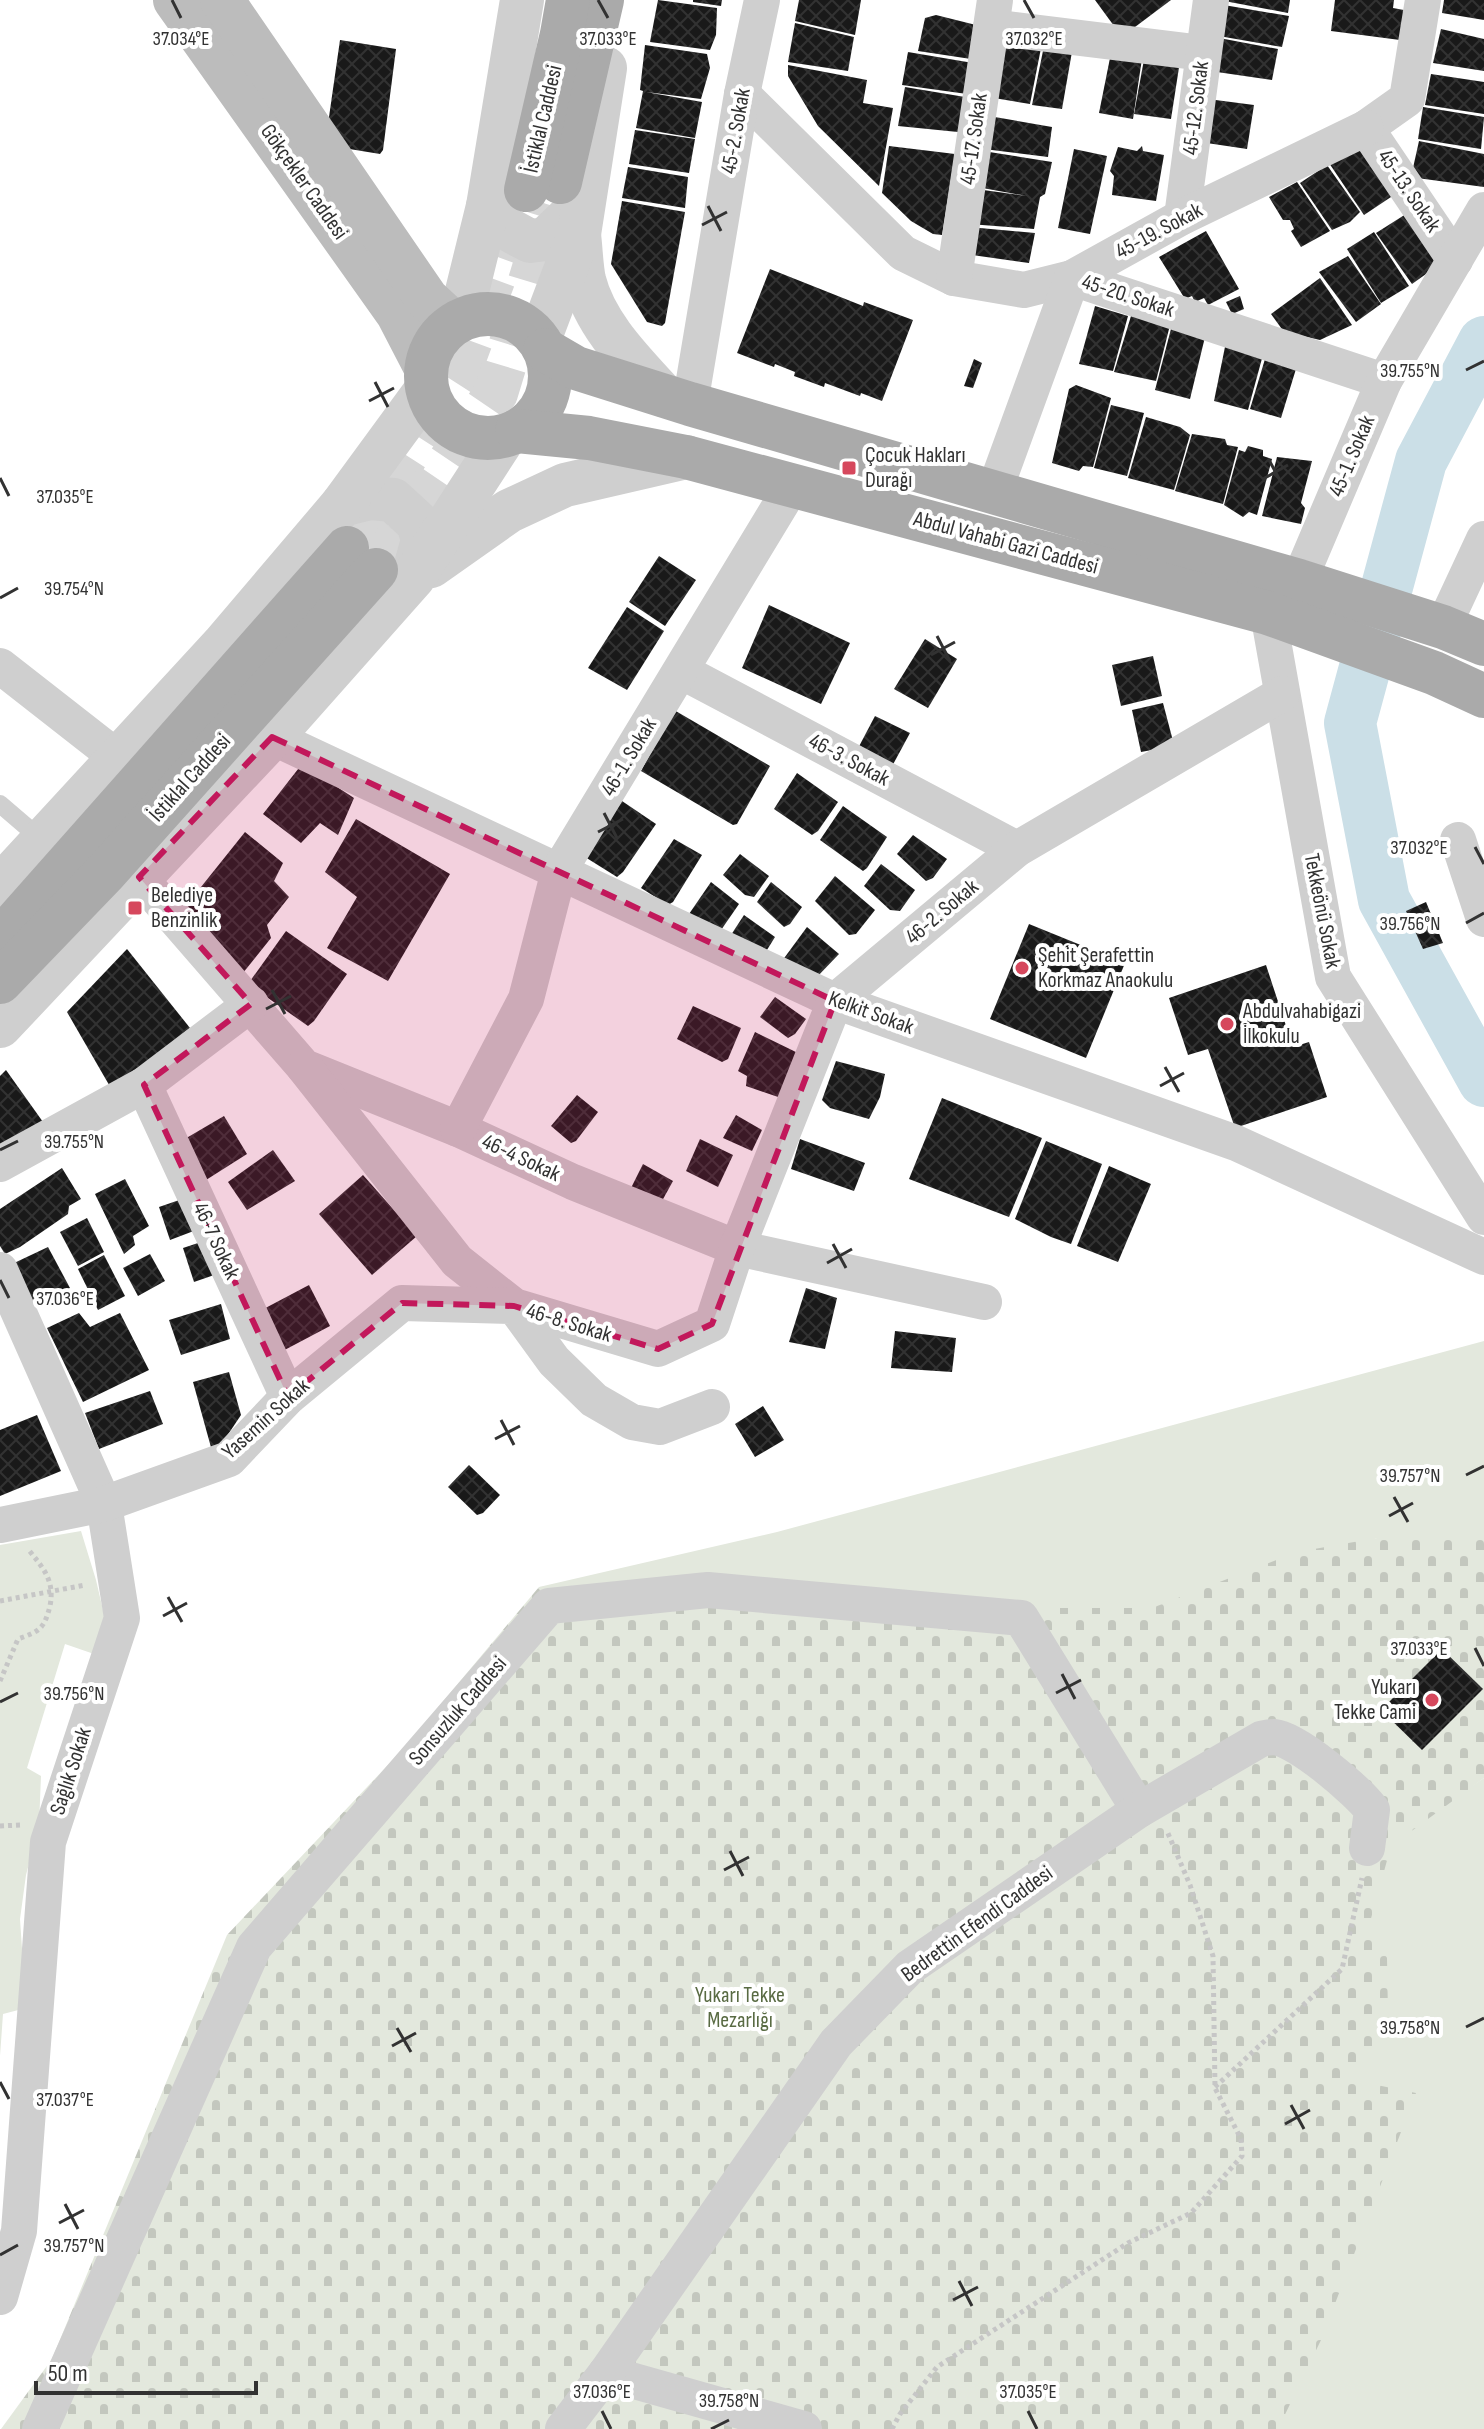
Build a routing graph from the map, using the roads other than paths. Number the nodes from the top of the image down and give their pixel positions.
1 (175, 0) edge
2 (222, 0) edge
3 (522, 0) edge
4 (568, 0) edge
5 (602, 0) edge
6 (616, 0) edge
7 (762, 0) edge
8 (1211, 0) edge
9 (1423, 0) edge
10 (993, 13) edge
11 (1203, 53) junction
12 (742, 94) junction
13 (1366, 128) junction
14 (540, 191) junction
15 (1484, 210) edge
16 (1182, 217) junction
17 (579, 234) junction
18 (1455, 260) junction
19 (954, 278) junction
20 (1072, 278) junction
21 (457, 322) junction
22 (542, 345) junction
23 (427, 379) junction
24 (1384, 381) junction
25 (676, 399) junction
26 (511, 433) junction
27 (686, 457) junction
28 (792, 486) junction
29 (994, 492) junction
30 (342, 505) junction
31 (1484, 539) edge
32 (378, 566) junction
33 (1299, 581) junction
34 (1268, 613) junction
35 (1471, 636) edge
36 (0, 666) edge
37 (681, 671) junction
38 (1282, 694) junction
39 (1484, 696) edge
40 (272, 737) junction
41 (119, 759) junction
42 (0, 804) edge
43 (42, 840) junction
44 (1017, 849) junction
45 (1471, 850) edge
46 (559, 871) junction
47 (139, 877) junction
48 (0, 887) edge
49 (1484, 919) edge
50 (0, 940) edge
51 (0, 982) edge
52 (835, 1001) junction
53 (251, 1004) junction
54 (0, 1026) edge
55 (304, 1067) junction
56 (144, 1085) junction
57 (458, 1129) junction
58 (0, 1164) edge
59 (1484, 1217) edge
60 (737, 1248) junction
61 (1484, 1257) edge
62 (0, 1270) edge
63 (984, 1302) dead end
64 (514, 1306) junction
65 (288, 1397) junction
66 (712, 1407) dead end
67 (104, 1504) junction
68 (4, 1524) edge
69 (1147, 1806) junction
70 (1367, 1848) road end
71 (0, 2297) edge
72 (606, 2373) junction
73 (40, 2429) edge
74 (563, 2429) edge
75 (804, 2429) edge

1 - 23 main road, Gökçekler Caddesi
2 - 21 main road, Gökçekler Caddesi
3 - 14 street
4 - 14 main road, İstiklal Caddesi
5 - 14 main road, İstiklal Caddesi
6 - 14 street
7 - 12 street, 45-2. Sokak
8 - 11 street, 45-12. Sokak
9 - 13 street, 45-13. Sokak
10 - 11 street
10 - 19 street, 45-17. Sokak
11 - 16 street, 45-12. Sokak
12 - 19 street, 45-20. Sokak
12 - 25 street, 45-2. Sokak
13 - 16 street, 45-19. Sokak
13 - 18 street, 45-13. Sokak
14 - 17 street
14 - 21 street
15 - 18 street, 45-1. Sokak
16 - 20 street, 45-19. Sokak
17 - 22 street
17 - 25 street
18 - 24 street, 45-1. Sokak
19 - 20 street, 45-20. Sokak
20 - 24 street, 45-20. Sokak
20 - 29 street
21 - 22 main road
21 - 23 main road
22 - 25 main road, Abdul Vahabi Gazi Caddesi
22 - 26 main road
23 - 26 main road
23 - 30 street
24 - 33 street, 45-1. Sokak
25 - 29 main road, Abdul Vahabi Gazi Caddesi
26 - 27 main road, Abdul Vahabi Gazi Caddesi
26 - 32 street
27 - 28 main road, Abdul Vahabi Gazi Caddesi
27 - 32 street
28 - 34 main road, Abdul Vahabi Gazi Caddesi
28 - 37 street, 46-1. Sokak
29 - 33 main road, Abdul Vahabi Gazi Caddesi
30 - 32 street
30 - 41 street
31 - 35 street
32 - 40 street
32 - 50 main road, İstiklal Caddesi
32 - 51 main road, İstiklal Caddesi
33 - 35 main road, Abdul Vahabi Gazi Caddesi
34 - 38 street, Tekkeönü Sokak
34 - 39 main road, Abdul Vahabi Gazi Caddesi
36 - 41 street
37 - 44 street, 46-3. Sokak
37 - 46 street, 46-1. Sokak
38 - 44 street, 46-2. Sokak
38 - 59 street, Tekkeönü Sokak
40 - 46 street, Kelkit Sokak
40 - 47 street
41 - 43 street
42 - 43 lane
43 - 48 street
44 - 52 street, 46-2. Sokak
45 - 49 street
46 - 52 street, Kelkit Sokak
46 - 57 street, 46-1. Sokak
47 - 53 street, 46-4 Sokak
47 - 54 street
52 - 60 street, 46-2. Sokak
52 - 61 street, Kelkit Sokak
53 - 55 street, 46-4 Sokak
53 - 56 street
55 - 57 street, 46-4 Sokak
55 - 64 street, 46-8. Sokak
56 - 58 street
56 - 65 street, 46-7 Sokak
57 - 60 street, 46-4 Sokak
60 - 63 street, 46-4 Sokak
60 - 64 street, 46-8. Sokak
62 - 67 street, Sağlık Sokak
64 - 65 street, Yasemin Sokak
64 - 66 street
65 - 67 street, Yasemin Sokak
67 - 68 street, Yasemin Sokak
67 - 71 street, Sağlık Sokak
69 - 70 street, Bedrettin Efendi Caddesi
69 - 72 street, Bedrettin Efendi Caddesi
69 - 73 street, Sonsuzluk Caddesi
72 - 74 street, Bedrettin Efendi Caddesi
72 - 75 street

